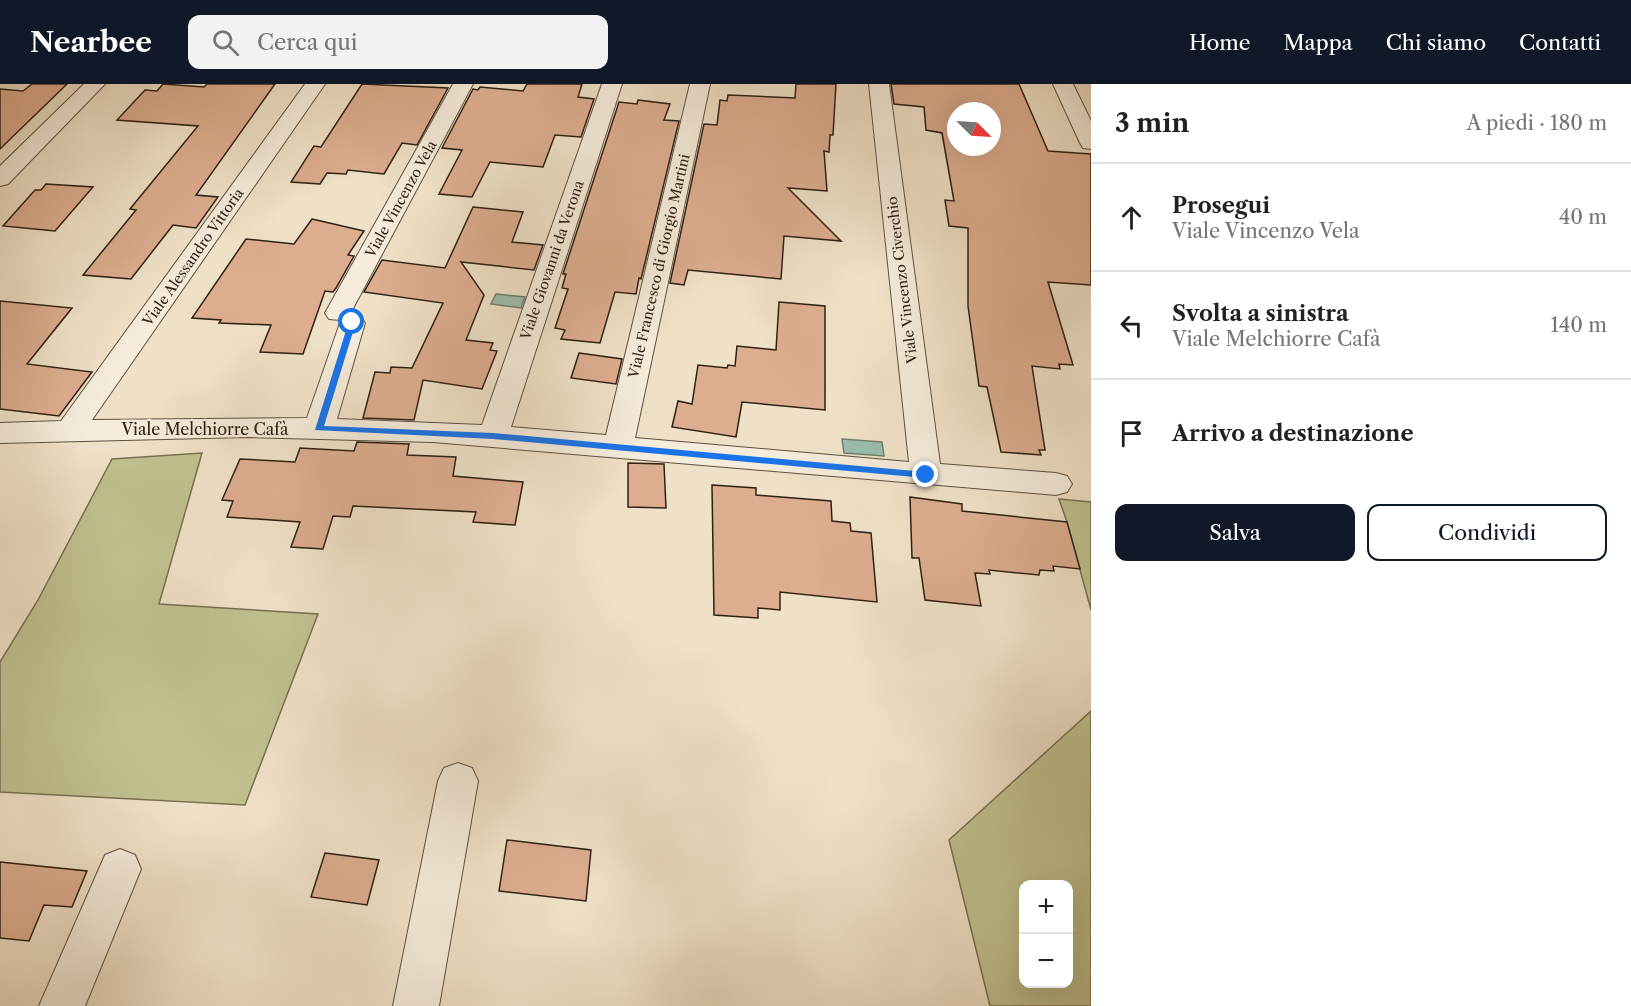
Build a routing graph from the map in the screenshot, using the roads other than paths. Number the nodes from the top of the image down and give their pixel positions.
1 (95, 84) edge
2 (315, 84) edge
3 (464, 84) edge
4 (612, 84) edge
5 (700, 84) edge
6 (879, 84) edge
7 (1063, 84) edge
8 (1091, 143) edge
9 (0, 179) edge
10 (319, 428) junction
11 (70, 430) junction
12 (0, 434) edge
13 (493, 436) junction
14 (618, 448) junction
15 (926, 475) junction
16 (1056, 484) dead end
17 (458, 781) dead end
18 (120, 869) dead end
19 (62, 1006) edge
20 (416, 1006) edge

1 - 9 street
2 - 11 street, Viale Alessandro Vittoria
3 - 10 street, Viale Vincenzo Vela
4 - 13 street, Viale Giovanni da Verona
5 - 14 street, Viale Francesco di Giorgio Martini
6 - 15 street, Viale Vincenzo Civerchio
7 - 8 street
10 - 11 street, Viale Melchiorre Cafà
10 - 13 street, Viale Melchiorre Cafà
11 - 12 street, Viale Melchiorre Cafà
13 - 14 street, Viale Melchiorre Cafà
14 - 15 street, Viale Melchiorre Cafà
15 - 16 street, Viale Melchiorre Cafà
17 - 20 street
18 - 19 street

